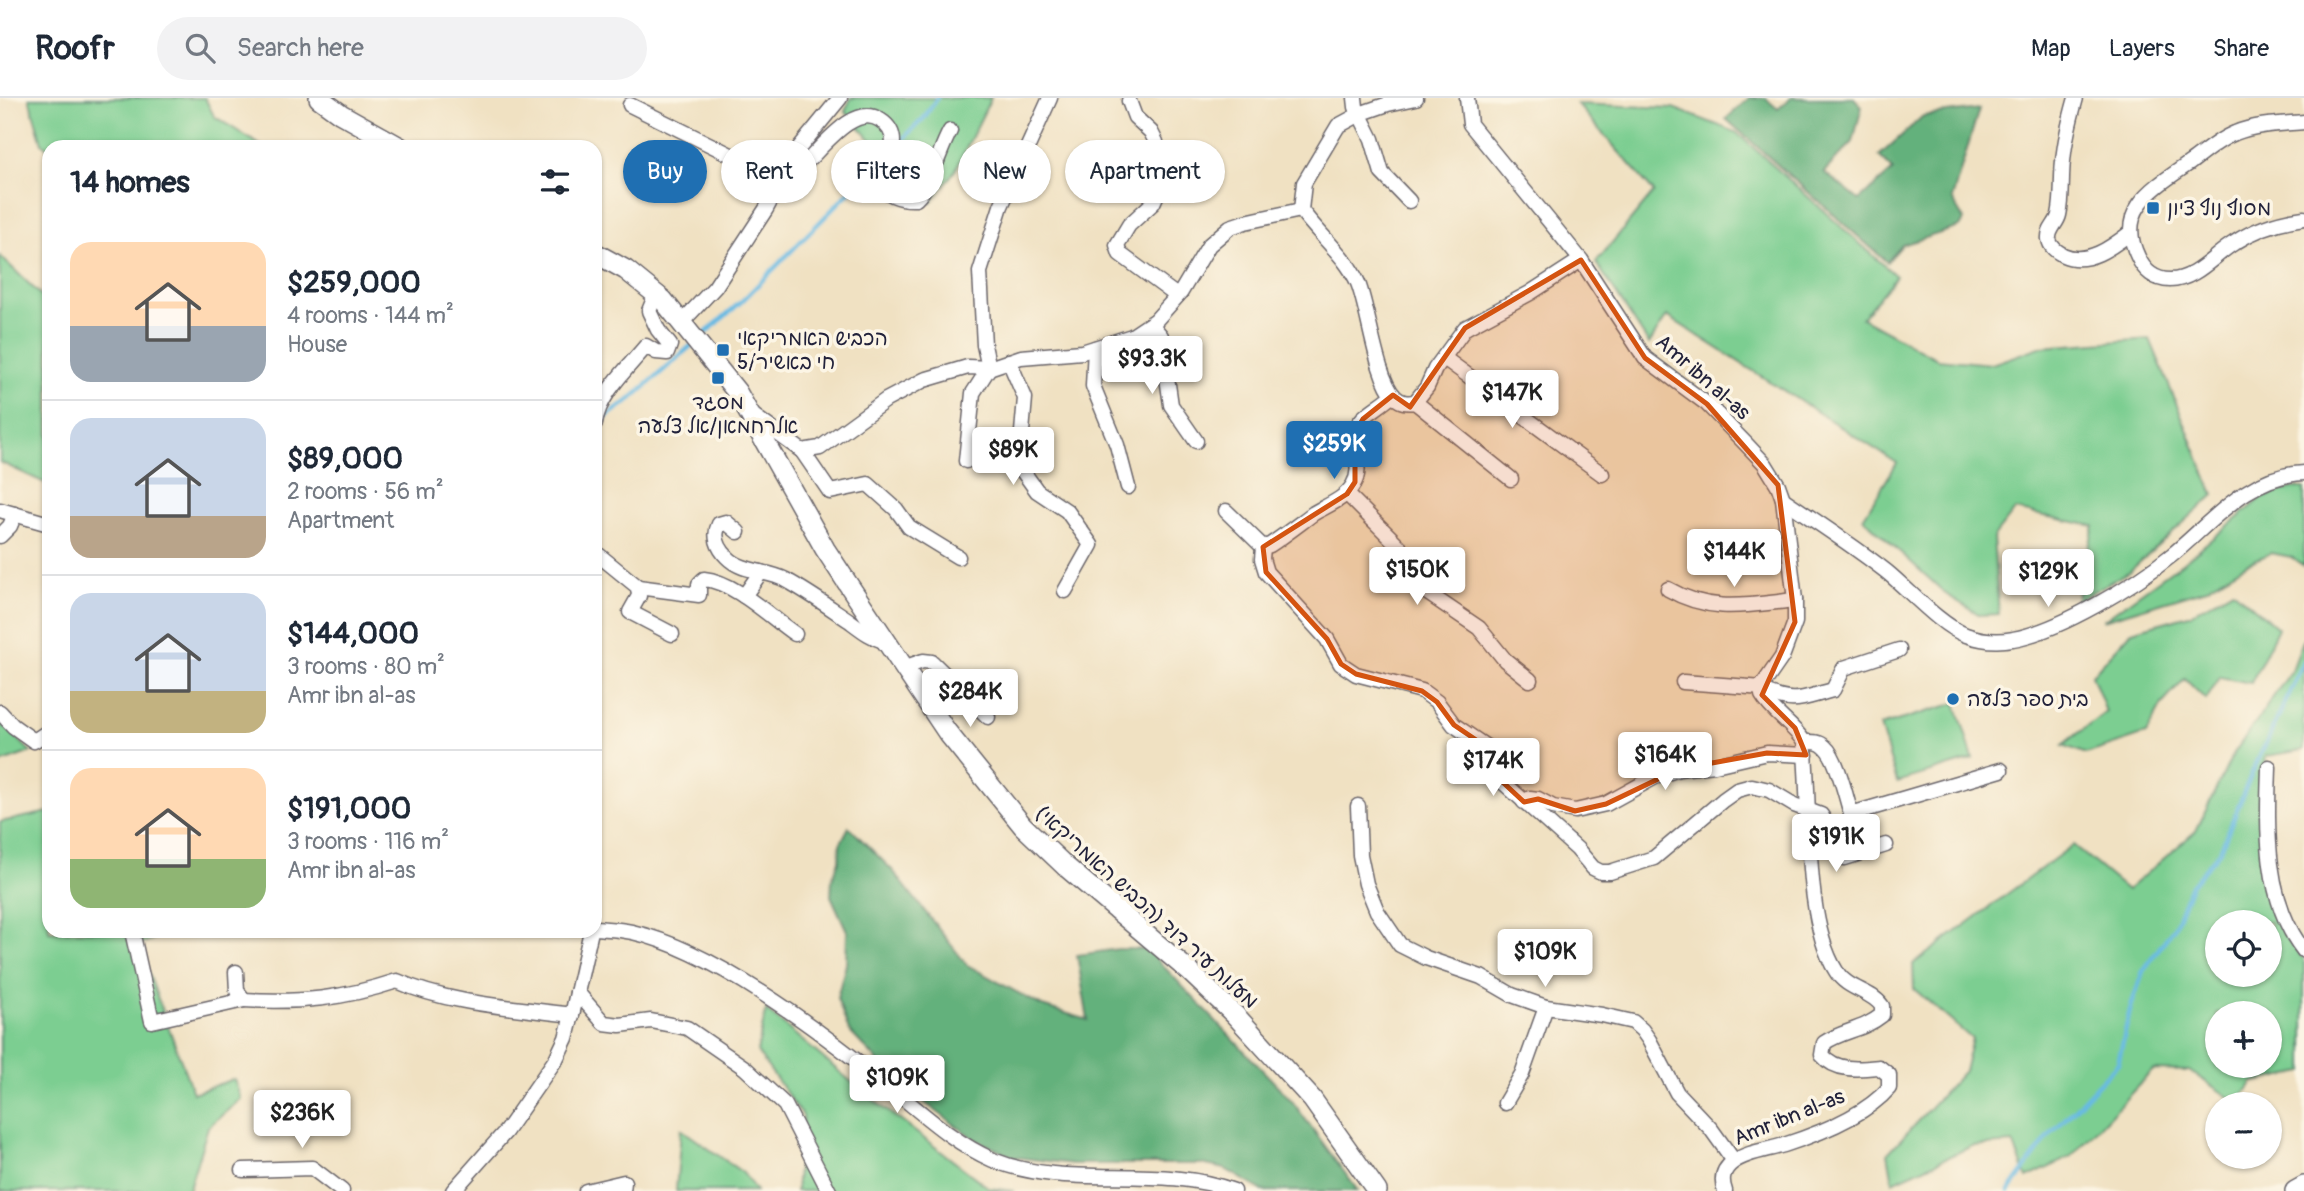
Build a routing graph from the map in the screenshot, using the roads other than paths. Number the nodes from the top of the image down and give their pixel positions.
1 (319, 98) edge
2 (840, 98) edge
3 (1050, 98) edge
4 (1355, 98) edge
5 (1416, 98) edge
6 (1466, 98) edge
7 (2076, 98) edge
8 (1129, 101) dead end
9 (630, 105) dead end
10 (1360, 114) junction
11 (2304, 122) edge
12 (950, 131) dead end
13 (387, 140) edge
14 (806, 140) edge
15 (721, 150) edge
16 (817, 150) edge
17 (1409, 201) dead end
18 (769, 203) edge
19 (1301, 210) junction
20 (2304, 218) edge
21 (2130, 233) junction
22 (602, 257) edge
23 (1581, 260) junction
24 (656, 294) junction
25 (1177, 296) junction
26 (682, 321) junction
27 (1151, 324) junction
28 (1095, 348) junction
29 (1444, 358) junction
30 (1009, 361) junction
31 (989, 368) junction
32 (1393, 395) junction
33 (1415, 402) junction
34 (602, 405) edge
35 (749, 413) junction
36 (1196, 441) dead end
37 (802, 451) junction
38 (966, 461) dead end
39 (2304, 473) edge
40 (1602, 474) dead end
41 (1511, 479) dead end
42 (1128, 486) dead end
43 (1347, 494) junction
44 (1783, 499) junction
45 (1226, 511) dead end
46 (7, 512) edge
47 (42, 522) edge
48 (738, 532) dead end
49 (0, 536) edge
50 (1263, 547) junction
51 (958, 557) dead end
52 (602, 558) edge
53 (761, 572) junction
54 (638, 587) junction
55 (1668, 589) dead end
56 (1065, 591) dead end
57 (744, 596) junction
58 (1796, 600) junction
59 (672, 634) dead end
60 (795, 634) dead end
61 (886, 642) junction
62 (1899, 650) dead end
63 (903, 668) junction
64 (1530, 680) dead end
65 (1682, 682) dead end
66 (1763, 690) junction
67 (0, 712) edge
68 (988, 717) dead end
69 (42, 735) edge
70 (1805, 748) junction
71 (2269, 767) dead end
72 (2001, 771) dead end
73 (1524, 802) junction
74 (1358, 806) dead end
75 (1809, 811) junction
76 (1886, 845) dead end
77 (602, 929) edge
78 (134, 938) edge
79 (591, 938) edge
80 (2304, 951) edge
81 (236, 972) dead end
82 (578, 992) junction
83 (244, 1000) junction
84 (1546, 1007) junction
85 (572, 1015) junction
86 (1505, 1103) dead end
87 (1734, 1161) junction
88 (243, 1170) dead end
89 (2304, 1186) edge
90 (342, 1191) edge
91 (453, 1191) edge
92 (586, 1191) edge
93 (623, 1191) edge
94 (829, 1191) edge
95 (1234, 1191) edge
96 (1377, 1191) edge
97 (1725, 1191) edge
98 (2295, 1191) edge

1 - 13 main road
2 - 14 street
3 - 31 street
4 - 10 street
5 - 10 street
6 - 23 street, Amr ibn al-as
7 - 21 street
8 - 25 street
9 - 15 street
10 - 17 street
10 - 19 street
11 - 21 street
12 - 16 street
18 - 26 street
19 - 25 street
19 - 32 street
20 - 21 street
22 - 24 main road, מעלות עיר דוד (הכביש האמריקאי)
23 - 29 street
23 - 44 street, Amr ibn al-as
24 - 26 main road, מעלות עיר דוד (הכביש האמריקאי)
24 - 34 street
25 - 27 street
26 - 35 main road, מעלות עיר דוד (הכביש האמריקאי)
27 - 28 street
27 - 36 street
28 - 30 street
28 - 42 street
29 - 33 street
29 - 40 street
30 - 31 street
30 - 56 street
31 - 37 street
31 - 38 street
32 - 33 street
32 - 43 street
33 - 41 street
35 - 37 street
35 - 61 main road, מעלות עיר דוד (הכביש האמריקאי)
37 - 51 street
39 - 44 street
43 - 50 street
43 - 64 street
44 - 58 street, Amr ibn al-as
45 - 50 street
46 - 47 street
46 - 49 street
48 - 53 street
50 - 73 street
52 - 54 street
53 - 57 street
53 - 61 street
54 - 57 street
54 - 59 street
55 - 58 street
57 - 60 street
58 - 66 street, Amr ibn al-as
61 - 63 main road, מעלות עיר דוד (הכביש האמריקאי)
62 - 66 street
63 - 68 street
63 - 96 main road, מעלות עיר דוד (הכביש האמריקאי)
65 - 66 street
66 - 70 street
67 - 69 street
70 - 72 street
70 - 73 street
70 - 75 street, Amr ibn al-as
71 - 80 street
73 - 75 street
74 - 84 street
75 - 76 street
75 - 87 street, Amr ibn al-as
77 - 95 street
78 - 83 street
79 - 82 street
81 - 83 street
82 - 85 street
82 - 94 street
83 - 85 street
84 - 86 street
84 - 87 street
85 - 91 street
87 - 97 street, Amr ibn al-as
88 - 90 street
89 - 98 main road
92 - 93 street

